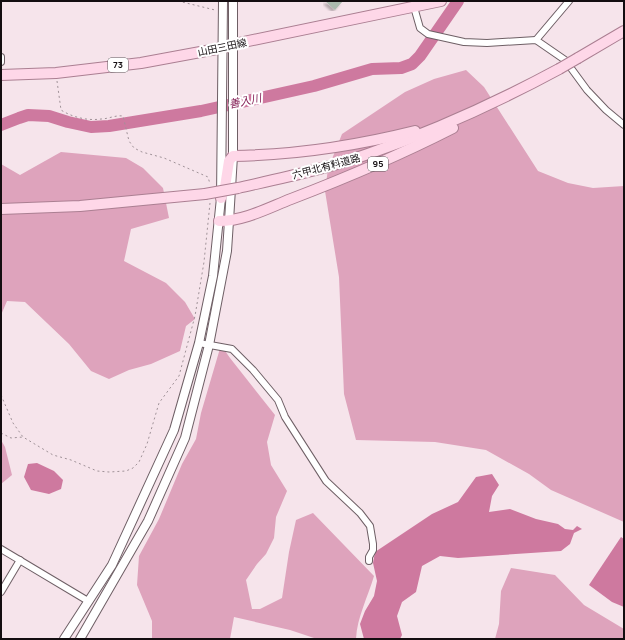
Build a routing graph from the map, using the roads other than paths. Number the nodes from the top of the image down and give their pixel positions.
1 (223, 1) edge
2 (233, 1) edge
3 (438, 1) edge
4 (569, 1) edge
5 (414, 7) junction
6 (624, 31) edge
7 (536, 40) junction
8 (234, 44) junction
9 (222, 48) junction
10 (1, 57) edge
11 (1, 62) edge
12 (1, 75) edge
13 (528, 86) junction
14 (455, 121) junction
15 (624, 125) edge
16 (233, 156) junction
17 (221, 198) junction
18 (1, 209) edge
19 (224, 221) junction
20 (199, 344) junction
21 (209, 345) junction
22 (1, 549) edge
23 (20, 560) junction
24 (369, 561) dead end
25 (1, 592) edge
26 (88, 601) junction
27 (64, 639) edge
28 (80, 639) edge

1 - 9 street
2 - 8 street
3 - 5 main road, 山田三田線 / 73
4 - 7 street
5 - 7 street
5 - 8 main road, 山田三田線 / 73
6 - 13 main road, 六甲北有料道路 / 95, bridge
7 - 15 street
8 - 9 main road, 山田三田線 / 73
8 - 16 street
9 - 12 main road, 山田三田線 / 73
9 - 17 street
10 - 11 street
13 - 14 main road, 六甲北有料道路 / 95
13 - 19 main road, 95
14 - 16 main road, 95
14 - 18 main road, 六甲北有料道路 / 95, bridge
16 - 17 main road
16 - 19 street
17 - 19 street
19 - 20 street
19 - 21 street
20 - 21 street
20 - 26 street
21 - 24 street
21 - 28 street
22 - 23 street
23 - 25 street
23 - 26 street
26 - 27 street

